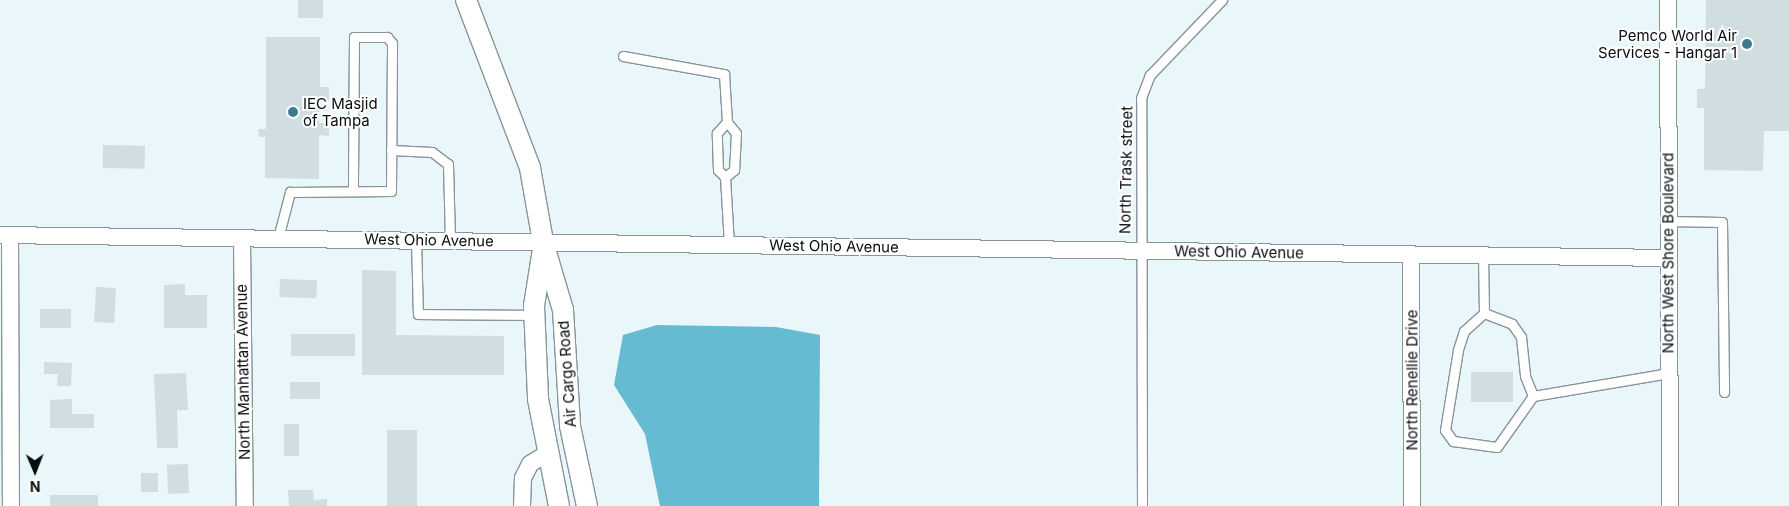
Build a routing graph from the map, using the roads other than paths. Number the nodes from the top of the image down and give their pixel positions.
1 (466, 0) edge
2 (1222, 0) edge
3 (1668, 0) edge
4 (623, 56) dead end
5 (727, 122) junction
6 (391, 150) junction
7 (725, 177) junction
8 (353, 191) junction
9 (1668, 221) junction
10 (5, 235) edge
11 (242, 238) junction
12 (278, 238) junction
13 (416, 240) junction
14 (450, 241) junction
15 (544, 242) junction
16 (729, 245) junction
17 (1139, 251) junction
18 (1411, 254) junction
19 (1483, 255) junction
20 (1668, 258) junction
21 (1484, 313) junction
22 (535, 314) junction
23 (1669, 372) junction
24 (1724, 392) dead end
25 (1533, 396) junction
26 (546, 454) junction
27 (11, 506) edge
28 (245, 506) edge
29 (522, 506) edge
30 (559, 506) edge
31 (587, 506) edge
32 (1142, 506) edge
33 (1412, 506) edge
34 (1670, 506) edge

1 - 15 street, Air Cargo Road
2 - 17 lane, North Trask street
3 - 9 street, North West Shore Boulevard
4 - 5 lane
5 - 7 lane
5 - 7 lane
6 - 8 lane
6 - 8 lane
6 - 14 lane
7 - 16 lane
8 - 12 lane
9 - 20 street, North West Shore Boulevard
9 - 24 lane
10 - 11 street, West Ohio Avenue
10 - 27 street
11 - 12 street, West Ohio Avenue
11 - 28 street, North Manhattan Avenue
12 - 13 street, West Ohio Avenue
13 - 14 street, West Ohio Avenue
13 - 22 lane
14 - 15 street, West Ohio Avenue
15 - 16 street, West Ohio Avenue
15 - 22 street, Air Cargo Road
15 - 31 street, Air Cargo Road
16 - 17 street, West Ohio Avenue
17 - 18 street, West Ohio Avenue
17 - 32 lane, North Trask street
18 - 19 street, West Ohio Avenue
18 - 33 street, North Renellie Drive
19 - 20 street, West Ohio Avenue
19 - 21 lane
20 - 23 street, North West Shore Boulevard
21 - 25 lane
21 - 25 lane
22 - 26 street, Air Cargo Road
23 - 25 lane
23 - 34 street, North West Shore Boulevard
26 - 29 street
26 - 30 street, Air Cargo Road

